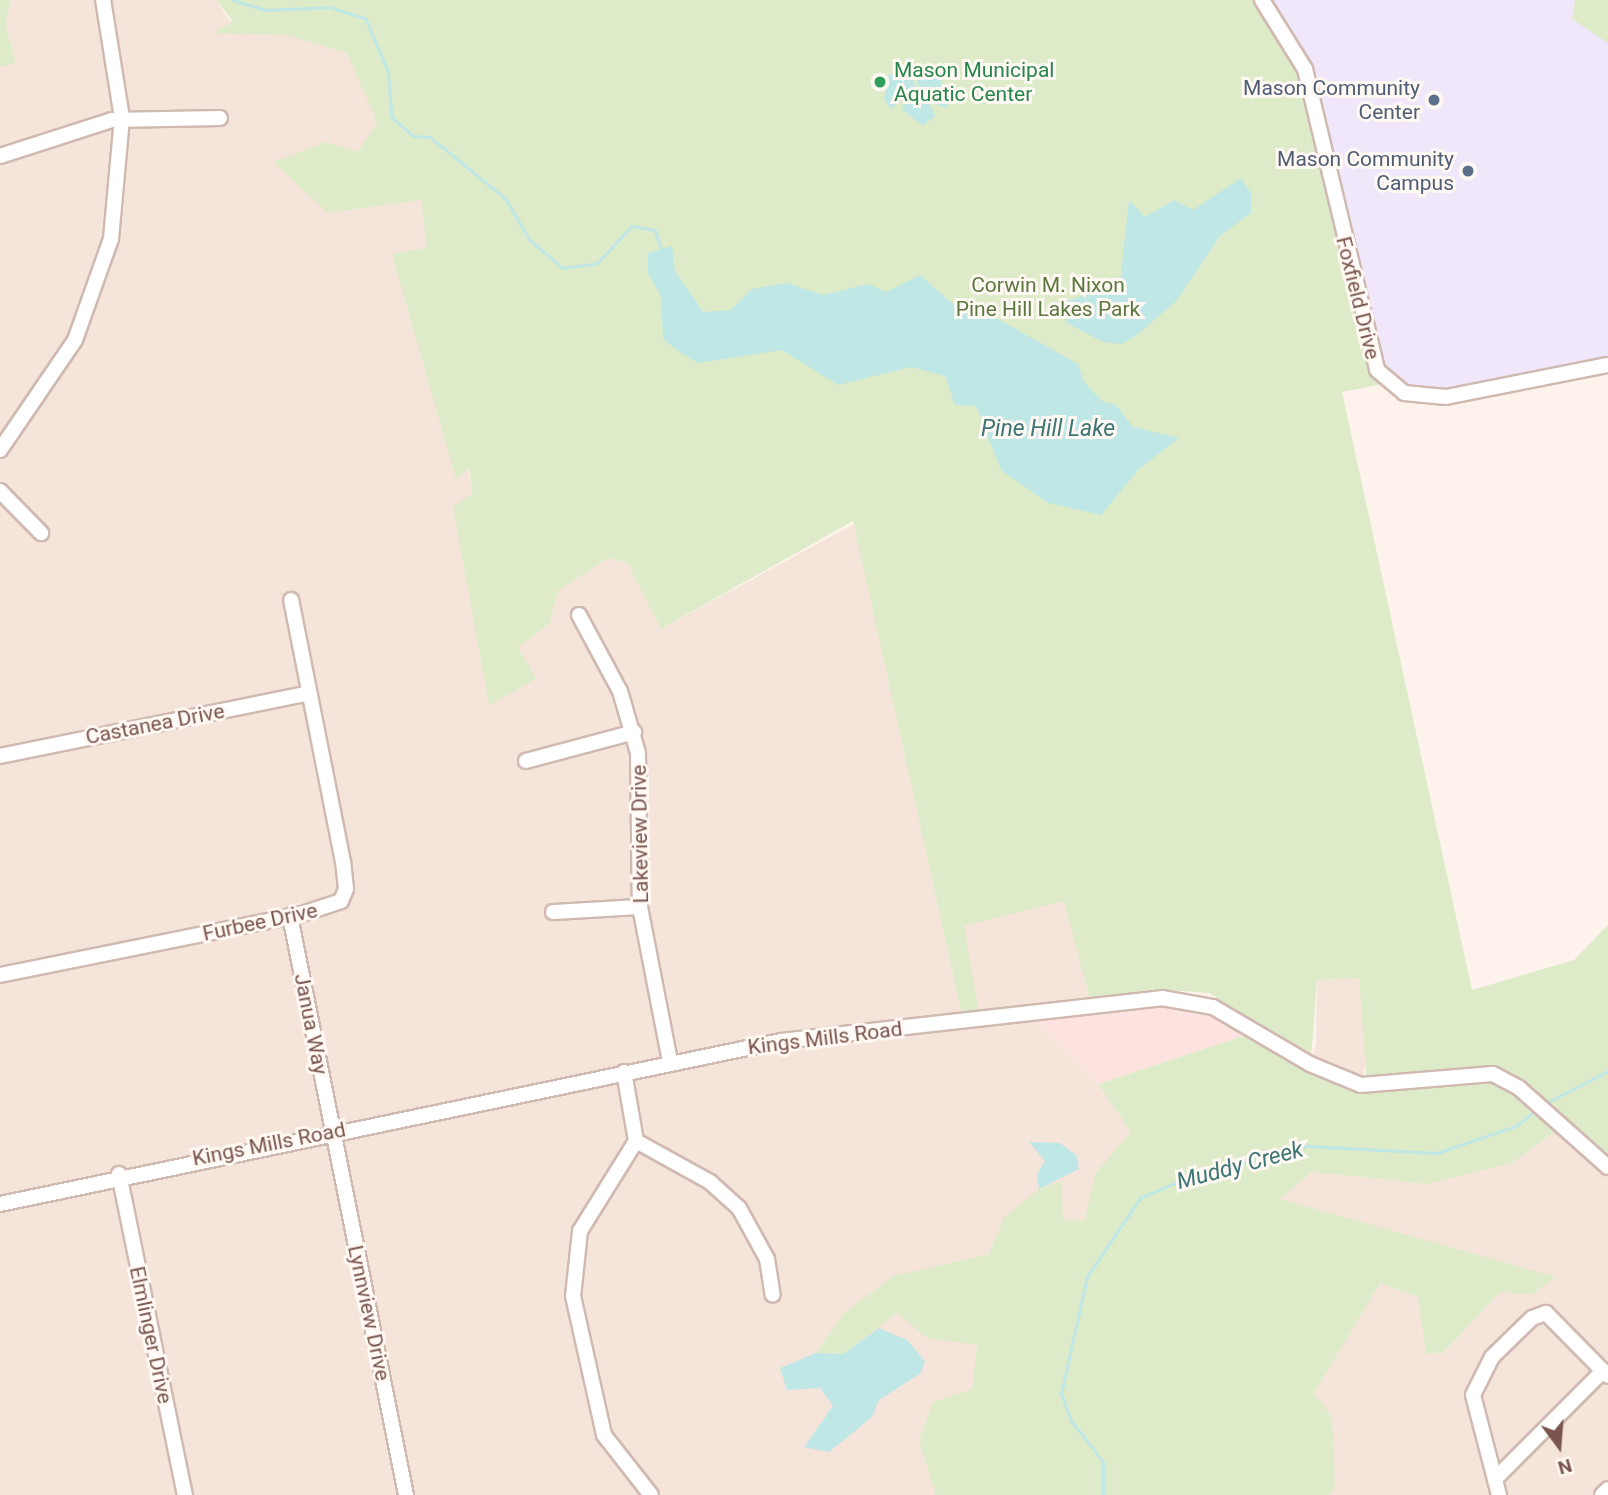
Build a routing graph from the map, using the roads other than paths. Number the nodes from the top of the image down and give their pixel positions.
1 (103, 0) edge
2 (1262, 0) edge
3 (122, 118) junction
4 (220, 118) dead end
5 (0, 156) edge
6 (1608, 365) edge
7 (0, 450) edge
8 (0, 491) edge
9 (41, 533) dead end
10 (291, 600) dead end
11 (579, 615) dead end
12 (309, 693) junction
13 (634, 732) junction
14 (0, 756) edge
15 (526, 761) dead end
16 (640, 907) junction
17 (553, 912) dead end
18 (290, 916) junction
19 (0, 975) edge
20 (670, 1062) junction
21 (624, 1072) junction
22 (331, 1132) junction
23 (636, 1140) junction
24 (1608, 1167) edge
25 (119, 1174) junction
26 (0, 1203) edge
27 (773, 1295) dead end
28 (1606, 1373) edge
29 (1495, 1479) junction
30 (1608, 1489) edge
31 (186, 1495) edge
32 (406, 1495) edge
33 (651, 1495) edge
34 (1499, 1495) edge
35 (1602, 1495) edge

1 - 3 street
2 - 6 street, Foxfield Drive
3 - 4 street
3 - 5 street
3 - 7 street
8 - 9 street
10 - 12 street, Furbee Drive
11 - 13 street, Lakeview Drive
12 - 14 street, Castanea Drive
12 - 18 street, Furbee Drive
13 - 15 street
13 - 16 street, Lakeview Drive
16 - 17 street
16 - 20 street, Lakeview Drive
18 - 19 street, Furbee Drive
18 - 22 street, Janua Way
20 - 21 street, Kings Mills Road
20 - 24 street, Kings Mills Road
21 - 22 street, Kings Mills Road
21 - 23 street
22 - 25 street, Kings Mills Road
22 - 32 street, Lynnview Drive
23 - 27 street
23 - 33 street
25 - 26 street, Kings Mills Road
25 - 31 street, Elmlinger Drive
28 - 29 street
28 - 29 street
29 - 34 street
30 - 35 street

